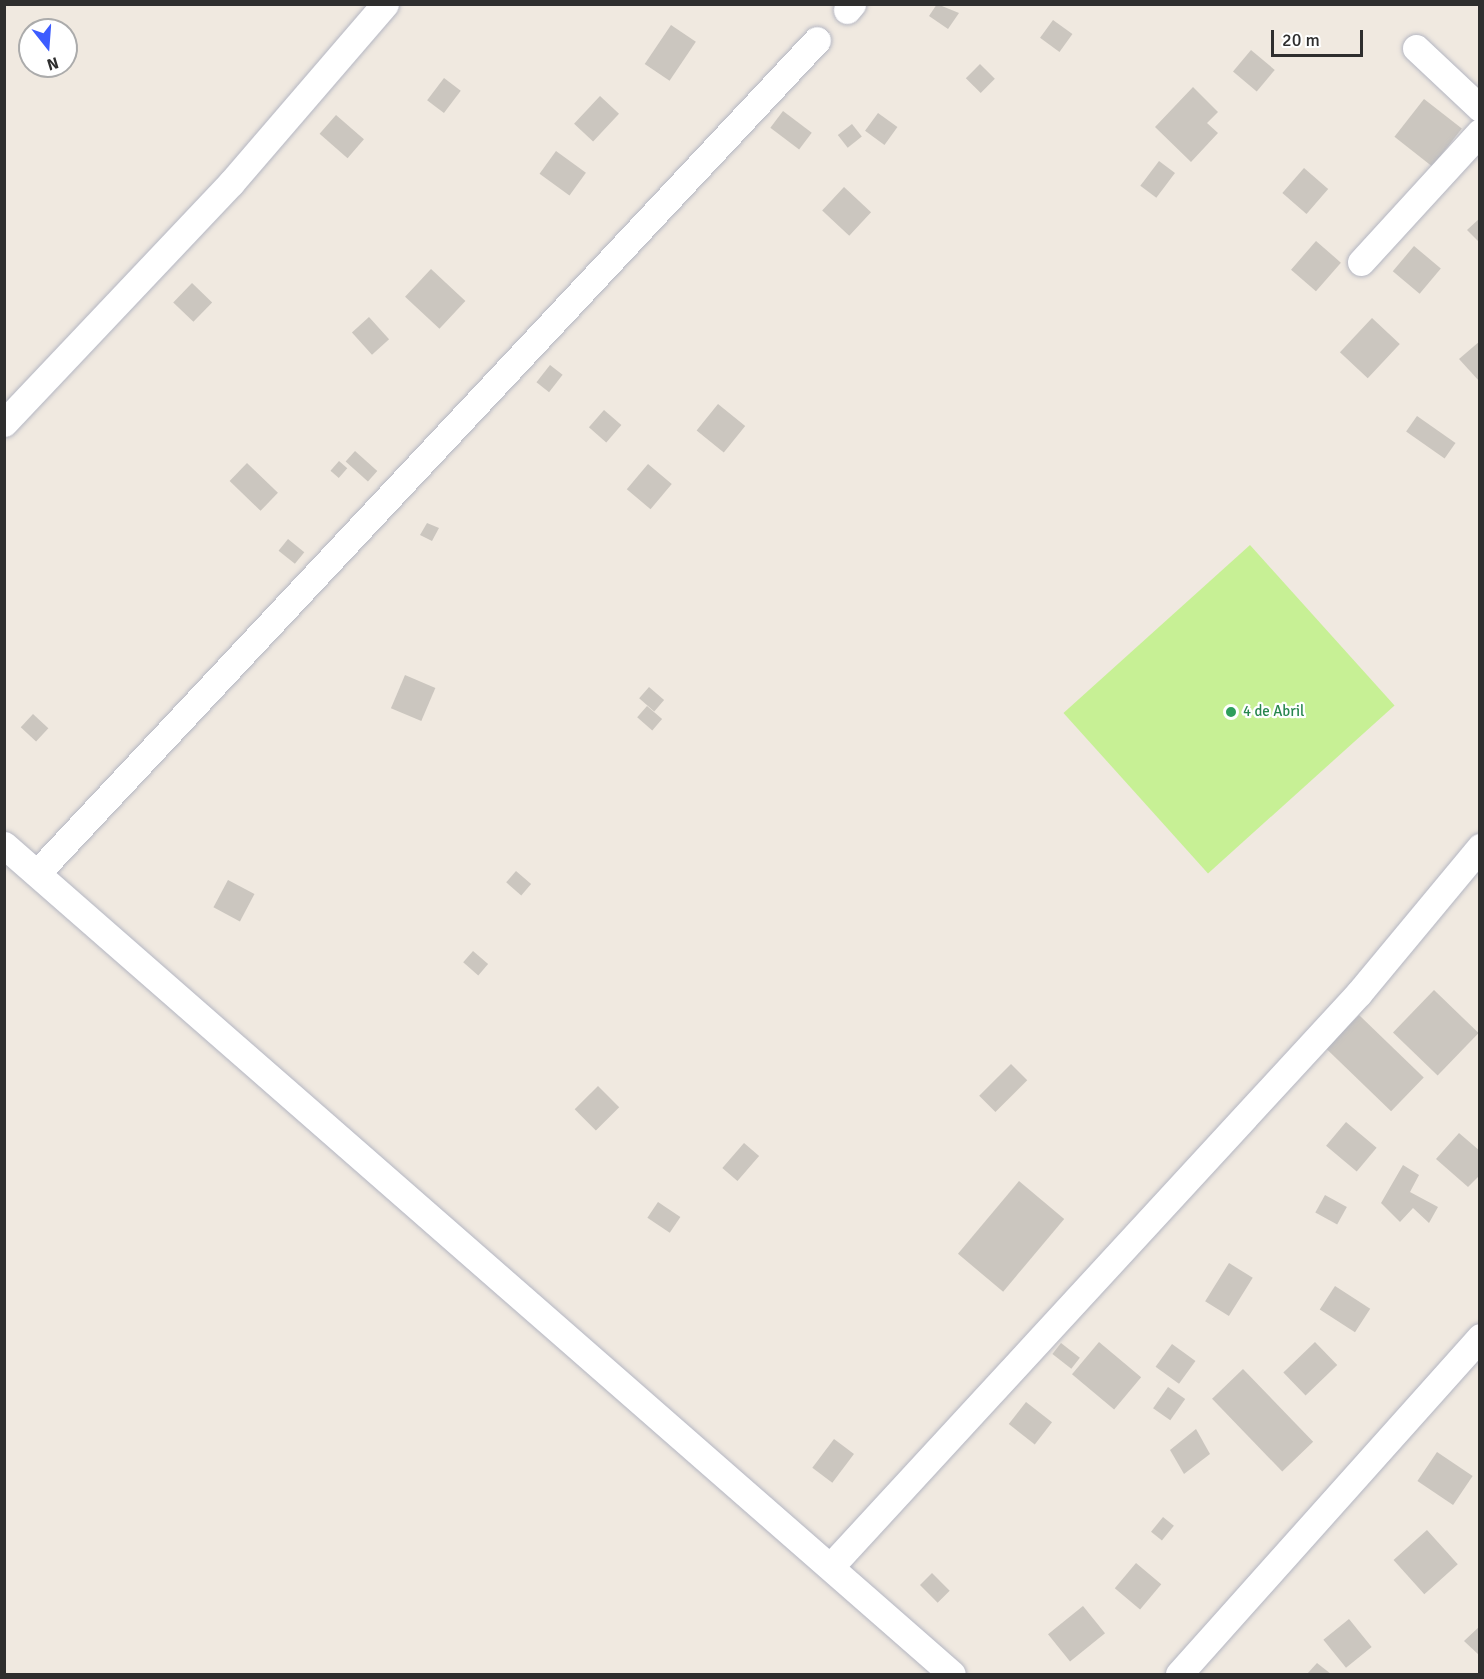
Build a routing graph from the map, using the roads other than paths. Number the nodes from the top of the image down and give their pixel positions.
1 (385, 4) edge
2 (817, 40) dead end
3 (1416, 48) dead end
4 (1479, 108) edge
5 (1479, 132) edge
6 (1361, 262) dead end
7 (4, 423) edge
8 (4, 845) edge
9 (1479, 848) edge
10 (37, 873) junction
11 (1479, 1336) edge
12 (831, 1566) junction
13 (952, 1674) edge
14 (1179, 1674) edge

1 - 7 street
2 - 10 street
3 - 4 street
5 - 6 street
8 - 10 street
9 - 12 street
10 - 12 street
11 - 14 street
12 - 13 street

